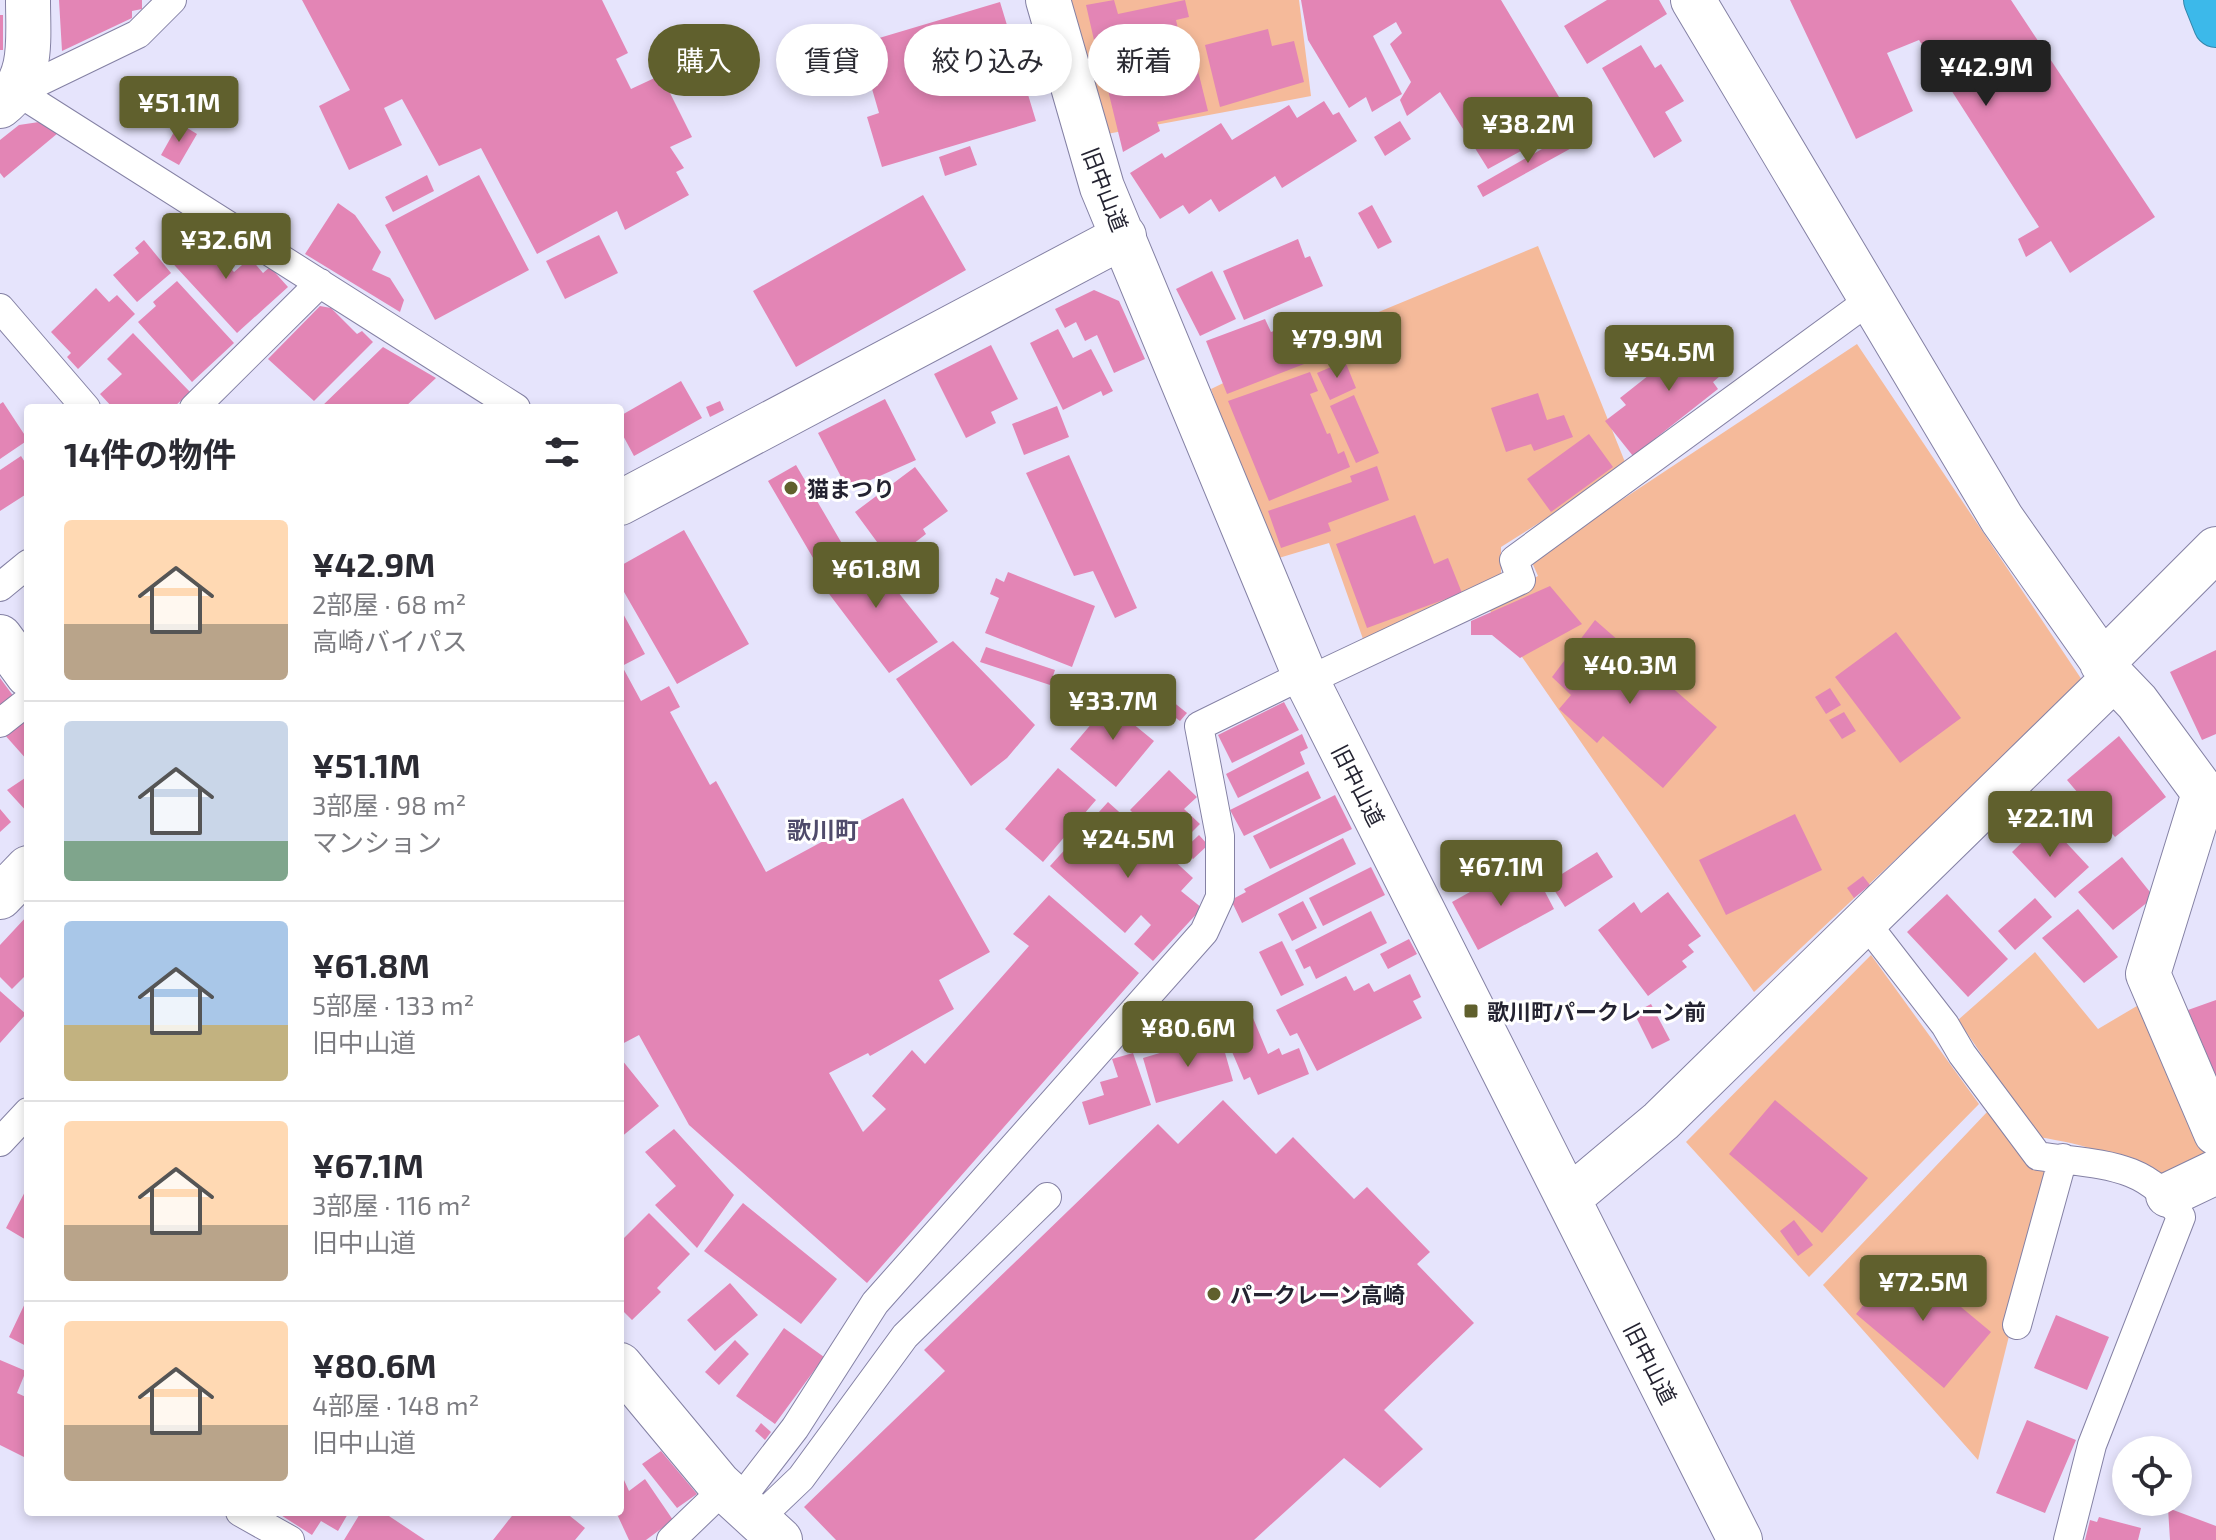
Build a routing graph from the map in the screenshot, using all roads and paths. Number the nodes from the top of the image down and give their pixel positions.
1 (28, 0) edge
2 (172, 0) edge
3 (1048, 0) edge
4 (1693, 0) edge
5 (2206, 0) edge
6 (2216, 25) edge
7 (9, 99) edge
8 (1124, 236) junction
9 (320, 283) junction
10 (1871, 299) junction
11 (0, 308) edge
12 (83, 404) edge
13 (198, 404) edge
14 (510, 404) edge
15 (627, 489) edge
16 (2216, 549) edge
17 (24, 567) edge
18 (0, 587) edge
19 (0, 637) edge
20 (24, 670) edge
21 (2108, 671) junction
22 (1306, 678) junction
23 (24, 704) edge
24 (0, 723) edge
25 (24, 872) edge
26 (0, 897) edge
27 (1866, 923) junction
28 (24, 1116) edge
29 (2216, 1133) edge
30 (0, 1142) edge
31 (2063, 1158) junction
32 (2216, 1172) edge
33 (2168, 1195) junction
34 (1047, 1197) dead end
35 (1568, 1199) junction
36 (2017, 1325) dead end
37 (624, 1370) edge
38 (750, 1512) edge
39 (247, 1516) edge
40 (290, 1540) edge
41 (671, 1540) edge
42 (1740, 1540) edge
43 (2068, 1540) edge

1 - 7 street
2 - 7 lane
3 - 8 street, 旧中山道
4 - 10 street
5 - 6 highway
7 - 9 lane
8 - 15 street
8 - 22 street, 旧中山道
9 - 13 lane
9 - 14 lane
10 - 21 street
10 - 22 lane
11 - 12 lane
16 - 21 street
17 - 18 lane
19 - 20 street
21 - 27 street
21 - 29 street
22 - 35 street, 旧中山道
22 - 38 lane
23 - 24 lane
25 - 26 street
27 - 31 lane
27 - 35 street
28 - 30 lane
31 - 33 lane
31 - 36 lane
32 - 33 street
33 - 43 lane
34 - 38 lane
35 - 42 street, 旧中山道
37 - 38 street
38 - 41 lane
39 - 40 lane

